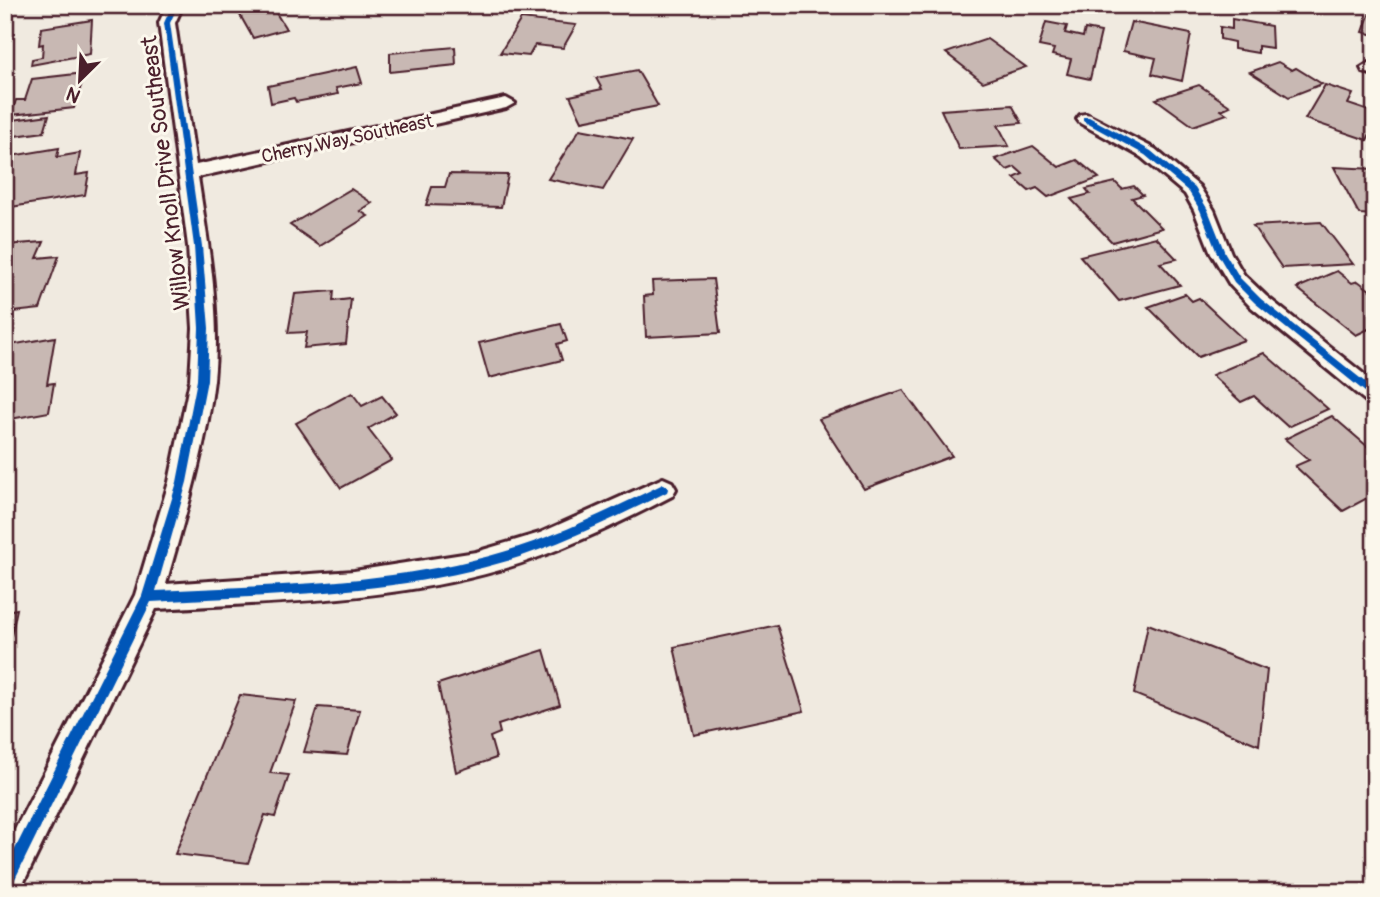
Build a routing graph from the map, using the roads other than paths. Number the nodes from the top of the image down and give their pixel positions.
1 (175, 5) edge
2 (506, 103) dead end
3 (1086, 119) dead end
4 (188, 173) junction
5 (1375, 396) edge
6 (663, 489) dead end
7 (148, 597) junction
8 (5, 884) edge

1 - 4 street, Willow Knoll Drive Southeast
2 - 4 street, Cherry Way Southeast
3 - 5 street
4 - 7 street, Willow Knoll Drive Southeast
6 - 7 street
7 - 8 street, Willow Knoll Drive Southeast

